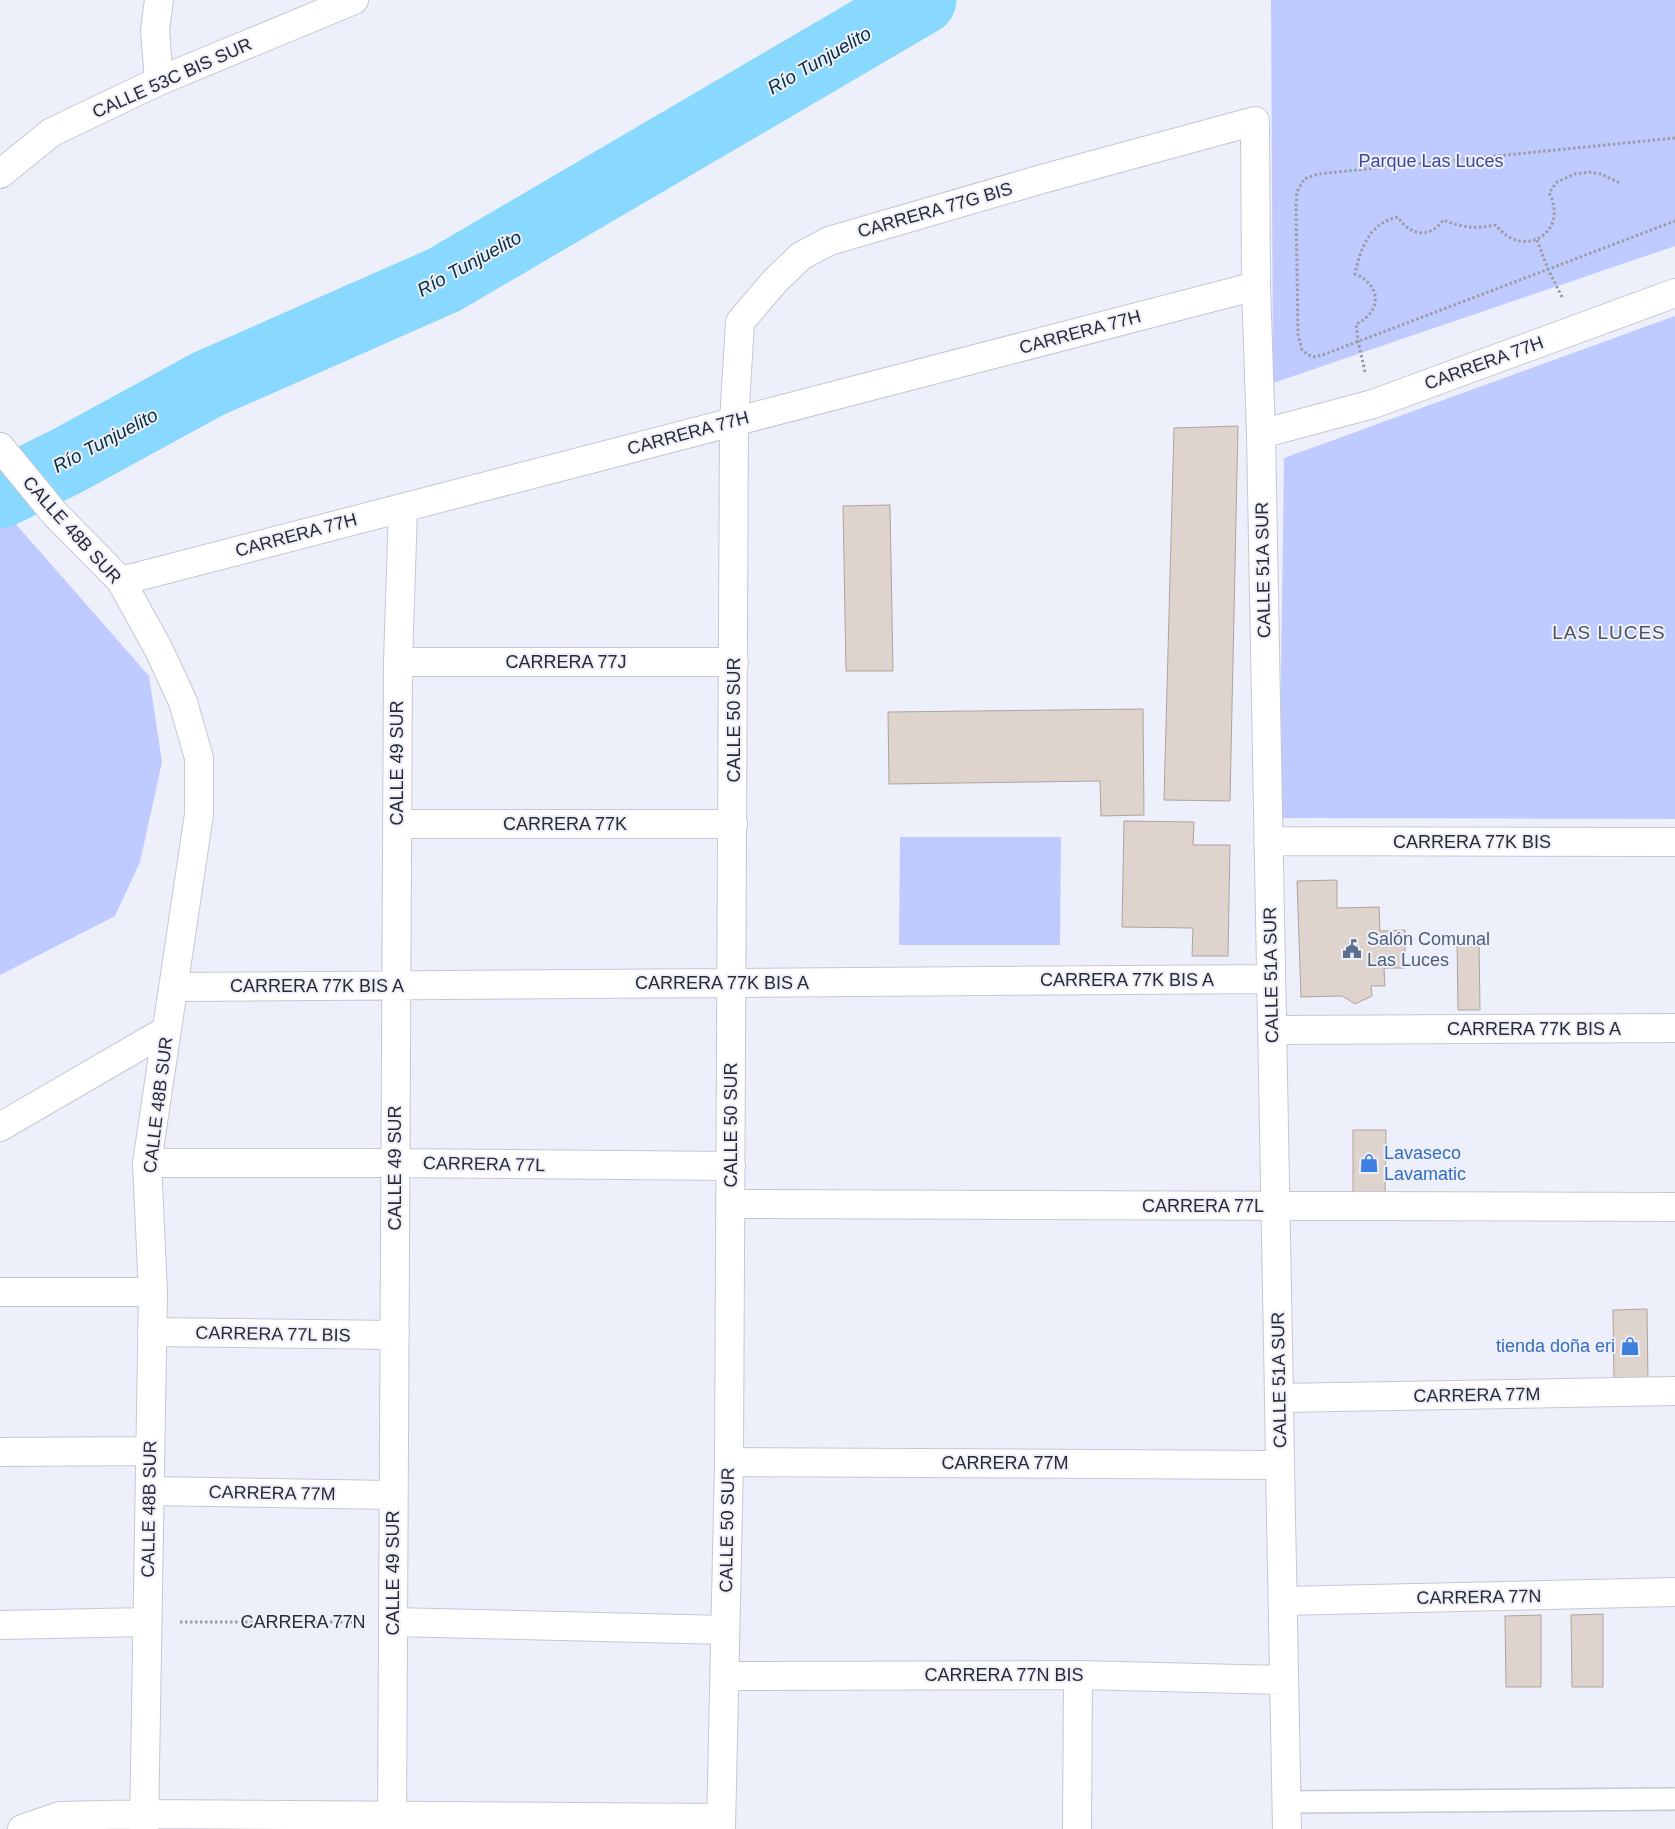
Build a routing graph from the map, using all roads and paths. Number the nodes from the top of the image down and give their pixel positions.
1 (159, 0) edge
2 (354, 0) edge
3 (159, 82) junction
4 (1255, 121) joint
5 (1675, 138) edge
6 (0, 174) edge
7 (1620, 183) dead end
8 (1675, 221) edge
9 (1537, 240) junction
10 (1548, 269) junction
11 (1256, 286) junction
12 (1675, 293) edge
13 (1577, 329) junction
14 (1358, 341) junction
15 (1373, 404) junction
16 (734, 422) junction
17 (1261, 434) junction
18 (0, 448) edge
19 (403, 508) junction
20 (121, 581) junction
21 (398, 662) junction
22 (734, 662) junction
23 (397, 824) junction
24 (733, 824) junction
25 (1268, 841) junction
26 (1675, 842) edge
27 (1271, 979) junction
28 (732, 983) junction
29 (397, 986) junction
30 (173, 987) junction
31 (1675, 1028) edge
32 (167, 1030) junction
33 (1272, 1030) junction
34 (0, 1127) edge
35 (147, 1163) junction
36 (395, 1163) junction
37 (731, 1166) junction
38 (731, 1204) junction
39 (1275, 1206) junction
40 (1675, 1207) edge
41 (0, 1292) edge
42 (153, 1292) junction
43 (152, 1332) junction
44 (395, 1335) junction
45 (1675, 1391) edge
46 (1279, 1398) junction
47 (150, 1451) junction
48 (0, 1452) edge
49 (729, 1462) junction
50 (1280, 1465) junction
51 (150, 1491) junction
52 (393, 1495) junction
53 (1675, 1592) edge
54 (1283, 1601) junction
55 (147, 1622) junction
56 (393, 1622) junction
57 (0, 1625) edge
58 (725, 1630) junction
59 (1078, 1675) junction
60 (724, 1676) junction
61 (1284, 1680) junction
62 (1675, 1799) edge
63 (1287, 1802) junction
64 (145, 1821) edge
65 (392, 1823) edge
66 (721, 1823) edge
67 (22, 1829) edge
68 (1078, 1829) edge
69 (1287, 1829) edge

1 - 3 street
2 - 3 street, CALLE 53C BIS SUR
3 - 6 street, CALLE 53C BIS SUR
4 - 11 street, CALLE 51A SUR
4 - 16 street, CARRERA 77G BIS
5 - 14 path
7 - 9 path
8 - 10 path
9 - 10 path
9 - 14 path
10 - 13 path
10 - 14 path
11 - 16 street, CARRERA 77H
11 - 17 street, CALLE 51A SUR
12 - 13 street, CARRERA 77H
13 - 15 street, CARRERA 77H
14 - 15 path
15 - 17 street, CARRERA 77H
16 - 19 street, CARRERA 77H
16 - 22 street, CALLE 50 SUR
17 - 25 street, CALLE 51A SUR
18 - 20 street, CALLE 48B SUR
19 - 20 street, CARRERA 77H
19 - 21 street, CALLE 49 SUR
20 - 30 street, CALLE 48B SUR
21 - 22 street, CARRERA 77J
21 - 23 street, CALLE 49 SUR
22 - 24 street, CALLE 50 SUR
23 - 24 street, CARRERA 77K
23 - 29 street, CALLE 49 SUR
24 - 28 street, CALLE 50 SUR
25 - 26 street, CARRERA 77K BIS
25 - 27 street, CALLE 51A SUR
27 - 28 street, CARRERA 77K BIS A
27 - 33 street, CALLE 51A SUR
28 - 29 street, CARRERA 77K BIS A
28 - 37 street, CALLE 50 SUR
29 - 30 street, CARRERA 77K BIS A
29 - 36 street, CALLE 49 SUR
30 - 32 street, CALLE 48B SUR
31 - 33 street, CARRERA 77K BIS A
32 - 34 street
32 - 35 street, CALLE 48B SUR
33 - 39 street, CALLE 51A SUR
35 - 36 street, CARRERA 77L
35 - 42 street, CALLE 48B SUR
36 - 37 street, CARRERA 77L
36 - 44 street, CALLE 49 SUR
37 - 38 street, CALLE 50 SUR
38 - 39 street, CARRERA 77L
38 - 49 street, CALLE 50 SUR
39 - 40 street, CARRERA 77L
39 - 46 street, CALLE 51A SUR
41 - 42 street
42 - 43 street, CALLE 48B SUR
43 - 44 street, CARRERA 77L BIS
43 - 47 street, CALLE 48B SUR
44 - 52 street, CALLE 49 SUR
45 - 46 street, CARRERA 77M
46 - 50 street, CALLE 51A SUR
47 - 48 street
47 - 51 street, CALLE 48B SUR
49 - 50 street, CARRERA 77M
49 - 58 street, CALLE 50 SUR
50 - 54 street, CALLE 51A SUR
51 - 52 street, CARRERA 77M
51 - 55 street, CALLE 48B SUR
52 - 56 street, CALLE 49 SUR
53 - 54 street, CARRERA 77N
54 - 61 street, CALLE 51A SUR
55 - 56 path, CARRERA 77N
55 - 57 street
55 - 64 street, CALLE 48B SUR
56 - 58 street
56 - 65 street, CALLE 49 SUR
58 - 60 street, CALLE 50 SUR
59 - 60 street, CARRERA 77N BIS
59 - 61 street, CARRERA 77N BIS
59 - 68 street
60 - 66 street, CALLE 50 SUR
61 - 63 street, CALLE 51A SUR
62 - 63 lane
63 - 69 street, CALLE 51A SUR
64 - 65 street
64 - 67 street
65 - 66 street

